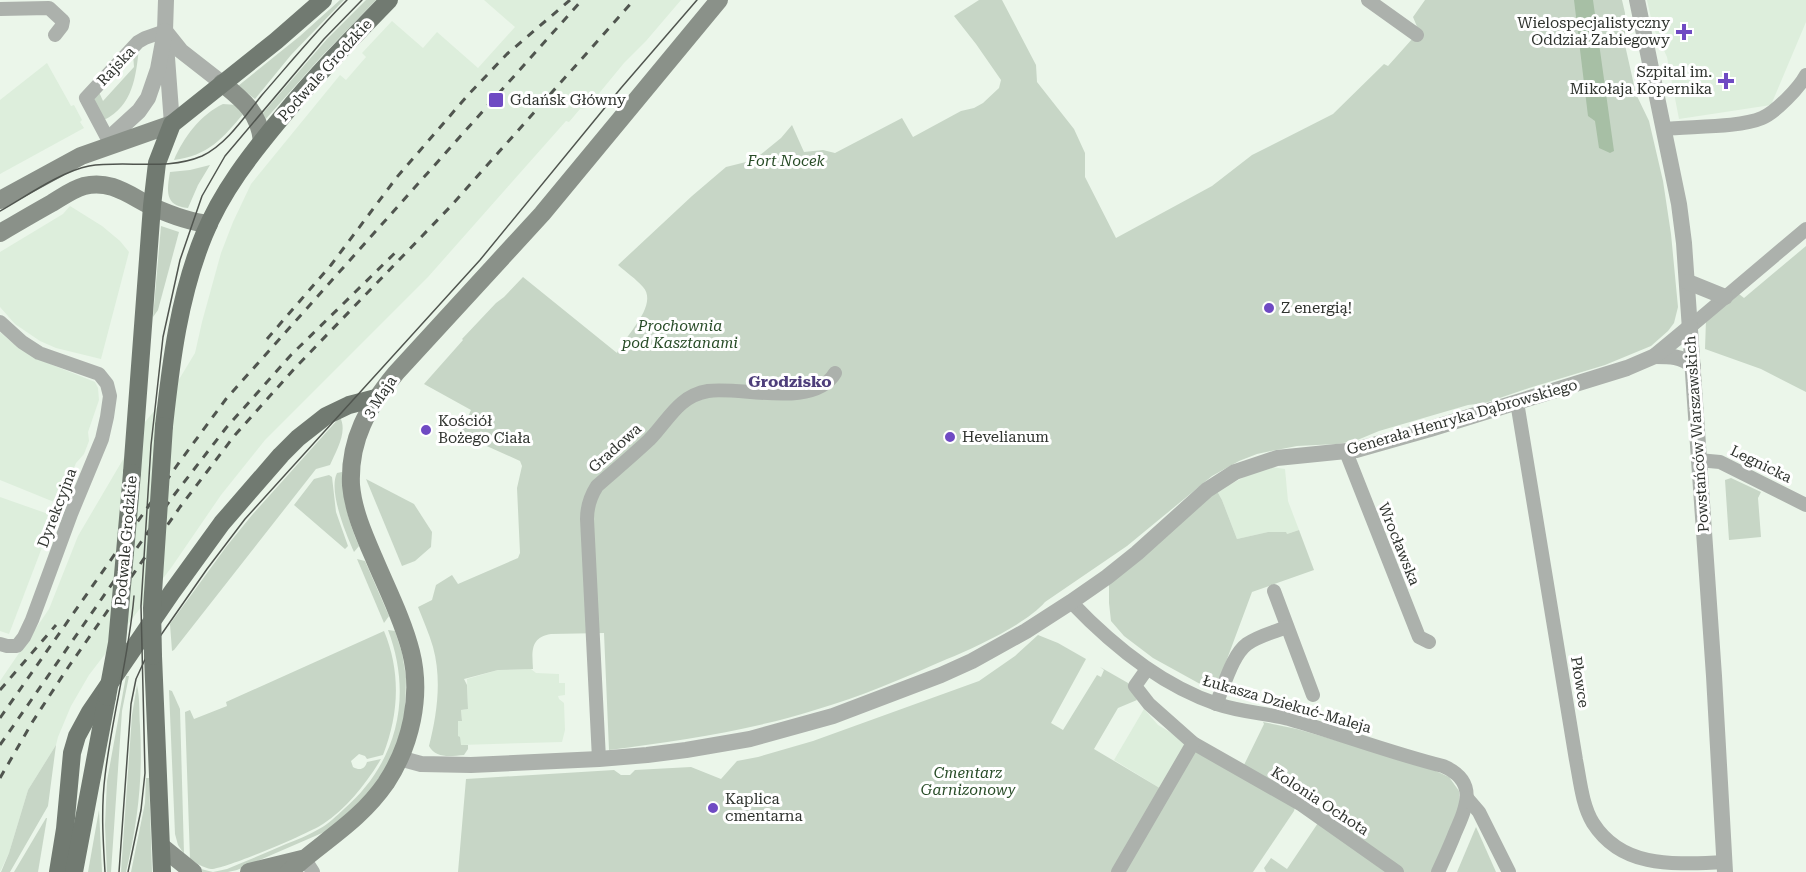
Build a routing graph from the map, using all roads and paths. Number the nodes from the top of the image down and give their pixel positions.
1 (166, 0) edge
2 (323, 0) edge
3 (389, 0) edge
4 (719, 0) edge
5 (1368, 0) edge
6 (1637, 0) edge
7 (0, 9) edge
8 (165, 32) junction
9 (1417, 34) dead end
10 (55, 35) dead end
11 (1806, 75) edge
12 (222, 82) junction
13 (172, 124) junction
14 (1663, 129) junction
15 (262, 141) junction
16 (111, 145) junction
17 (0, 200) edge
18 (152, 206) junction
19 (209, 224) junction
20 (1806, 229) edge
21 (0, 233) edge
22 (1688, 282) junction
23 (1725, 297) junction
24 (0, 322) edge
25 (1690, 327) junction
26 (1655, 356) junction
27 (1693, 366) junction
28 (835, 373) dead end
29 (376, 398) junction
30 (1517, 402) junction
31 (1346, 452) junction
32 (1698, 460) junction
33 (1806, 506) edge
34 (1274, 591) dead end
35 (1071, 602) junction
36 (1287, 627) junction
37 (1429, 642) dead end
38 (5, 645) edge
39 (1147, 669) junction
40 (1313, 695) dead end
41 (1216, 704) junction
42 (1193, 742) junction
43 (399, 758) junction
44 (599, 759) junction
45 (1467, 798) junction
46 (161, 846) junction
47 (308, 865) edge
48 (1725, 867) edge
49 (252, 871) edge
50 (58, 872) edge
51 (74, 872) edge
52 (162, 872) edge
53 (193, 872) edge
54 (289, 872) edge
55 (1118, 872) edge
56 (1396, 872) edge
57 (1438, 872) edge
58 (1509, 872) edge

1 - 8 street
2 - 12 main road, Podwale Grodzkie
3 - 15 main road, Podwale Grodzkie
4 - 29 main road, 3 Maja
5 - 9 street
6 - 14 street, Powstańców Warszawskich
7 - 10 street
8 - 12 street, Podwale Grodzkie
8 - 13 street
8 - 16 street
8 - 16 street, Rajska
11 - 14 street
12 - 13 main road, Podwale Grodzkie
12 - 15 main road, Podwale Grodzkie
13 - 16 main road
13 - 18 main road, Podwale Grodzkie
14 - 22 street, Powstańców Warszawskich
15 - 19 main road, Podwale Grodzkie
16 - 17 main road
18 - 19 main road
18 - 21 main road
18 - 51 main road, Podwale Grodzkie, bridge
19 - 46 main road, Podwale Grodzkie, bridge
20 - 23 street
22 - 23 street
22 - 25 street, Powstańców Warszawskich
23 - 25 street
24 - 38 street, Dyrekcyjna
25 - 26 street, Generała Henryka Dąbrowskiego
25 - 27 street, Powstańców Warszawskich
26 - 27 street
26 - 30 street, Generała Henryka Dąbrowskiego
27 - 32 street, Powstańców Warszawskich
28 - 44 street, Gradowa
29 - 43 main road, 3 Maja
29 - 50 main road
30 - 31 street, Generała Henryka Dąbrowskiego
30 - 48 street, Płowce
31 - 35 street, Generała Henryka Dąbrowskiego
31 - 37 street, Wrocławska
32 - 33 street, Legnicka
32 - 48 street, Powstańców Warszawskich
34 - 36 street
35 - 39 street, Łukasza Dziekuć-Maleja
35 - 44 street, Generała Henryka Dąbrowskiego
36 - 40 street
36 - 41 street
39 - 41 street, Łukasza Dziekuć-Maleja
39 - 42 street, Kolonia Ochota
41 - 45 street, Łukasza Dziekuć-Maleja
42 - 55 street
42 - 56 street, Kolonia Ochota
43 - 44 street, Generała Henryka Dąbrowskiego
43 - 47 main road, 3 Maja
45 - 57 street
45 - 58 street, Łukasza Dziekuć-Maleja
46 - 52 main road, Podwale Grodzkie
46 - 53 main road
47 - 49 main road, 3 Maja
47 - 54 main road, 3 Maja

